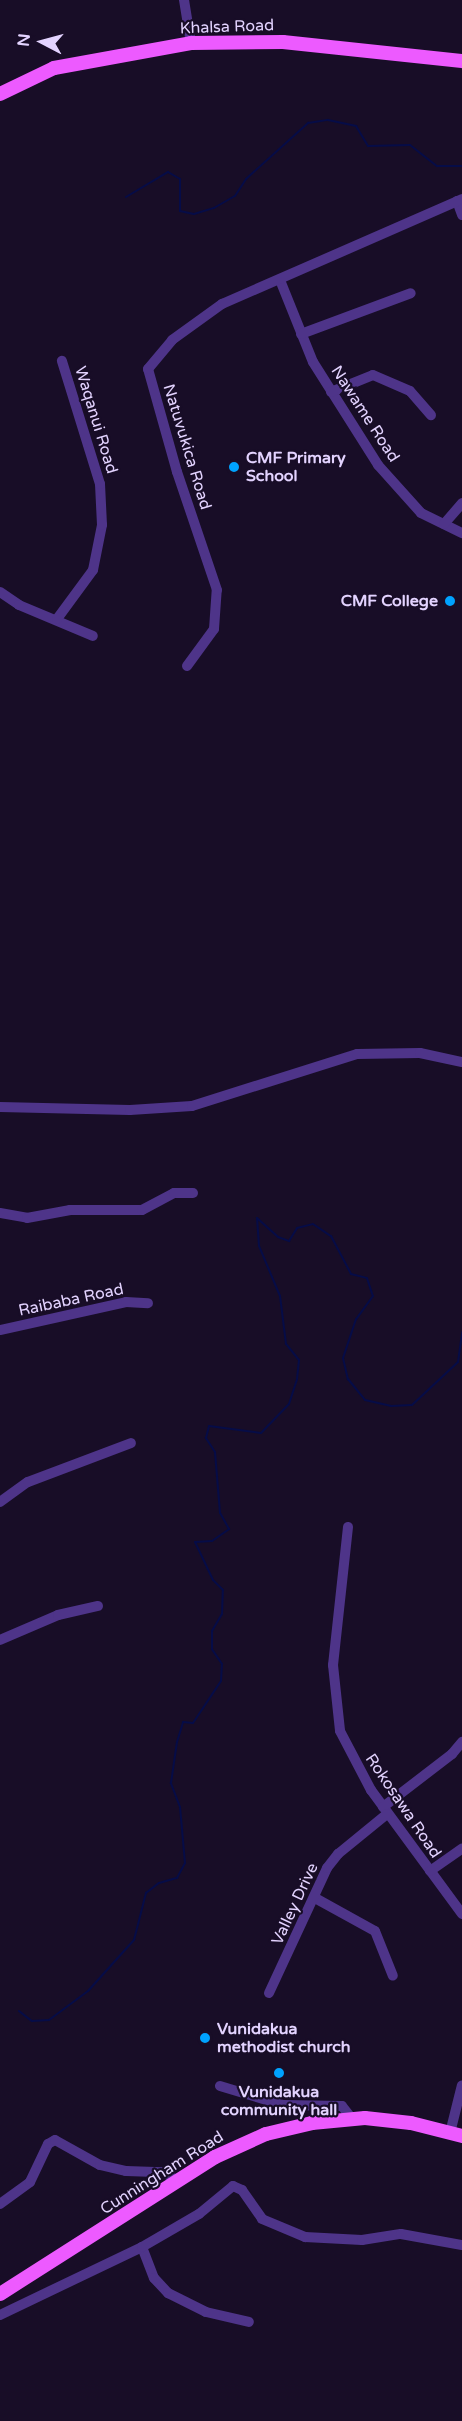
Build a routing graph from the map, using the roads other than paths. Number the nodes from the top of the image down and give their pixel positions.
1 (184, 0) edge
2 (191, 43) junction
3 (462, 61) edge
4 (0, 94) edge
5 (459, 200) edge
6 (462, 215) edge
7 (280, 280) junction
8 (411, 293) dead end
9 (301, 334) junction
10 (62, 361) dead end
11 (331, 392) junction
12 (431, 415) dead end
13 (462, 503) edge
14 (444, 524) junction
15 (462, 533) edge
16 (0, 592) edge
17 (57, 619) junction
18 (93, 636) dead end
19 (187, 666) dead end
20 (462, 1062) edge
21 (0, 1107) edge
22 (193, 1193) dead end
23 (0, 1213) edge
24 (148, 1303) dead end
25 (0, 1330) edge
26 (131, 1443) dead end
27 (0, 1502) edge
28 (348, 1527) dead end
29 (98, 1606) dead end
30 (0, 1640) edge
31 (462, 1742) edge
32 (385, 1810) junction
33 (462, 1849) edge
34 (430, 1871) junction
35 (315, 1898) junction
36 (462, 1914) edge
37 (393, 1976) dead end
38 (269, 1993) dead end
39 (462, 2085) edge
40 (220, 2086) dead end
41 (352, 2119) junction
42 (456, 2134) edge
43 (178, 2181) junction
44 (0, 2204) edge
45 (462, 2246) edge
46 (142, 2247) junction
47 (0, 2294) edge
48 (0, 2315) edge
49 (249, 2322) dead end

1 - 2 street
2 - 3 main road, Khalsa Road
2 - 4 main road, Khalsa Road
5 - 6 street
5 - 7 street, Natuvukica Road
7 - 9 street, Nawame Road
7 - 19 street, Natuvukica Road
8 - 9 street
9 - 11 street, Nawame Road
10 - 17 street, Waqanui Road
11 - 12 street
11 - 14 street, Nawame Road
13 - 14 street
14 - 15 street, Nawame Road
16 - 17 street
17 - 18 street
20 - 21 street
22 - 23 street
24 - 25 street, Raibaba Road
26 - 27 street
28 - 32 street, Rokosawa Road
29 - 30 street
31 - 32 street, Valley Drive
32 - 34 street, Rokosawa Road
32 - 35 street, Valley Drive
33 - 34 street
34 - 36 street, Rokosawa Road
35 - 37 street
35 - 38 street, Valley Drive
39 - 42 street
40 - 41 street
41 - 42 main road, Cunningham Road
41 - 43 main road, Cunningham Road
43 - 44 street
43 - 47 main road, Cunningham Road
45 - 46 street
46 - 48 street
46 - 49 street

